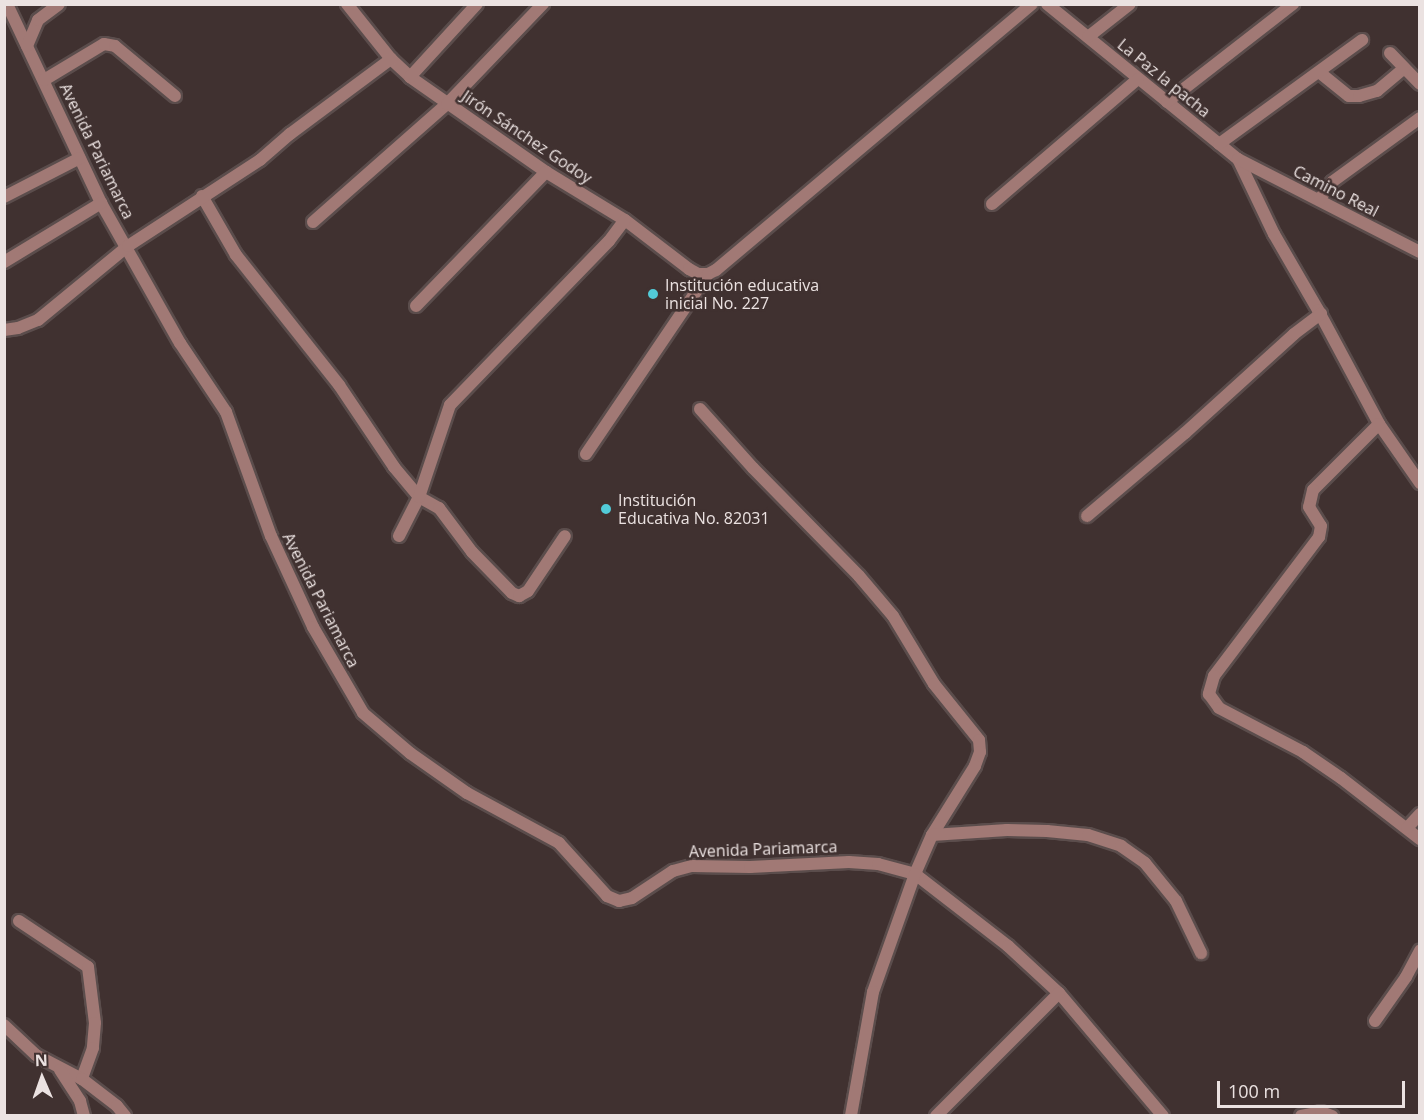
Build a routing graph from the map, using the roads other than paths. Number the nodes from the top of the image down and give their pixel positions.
1 (7, 4) edge
2 (59, 4) edge
3 (347, 4) edge
4 (477, 4) edge
5 (543, 4) edge
6 (1032, 4) edge
7 (1047, 4) edge
8 (1130, 4) edge
9 (1293, 4) edge
10 (1088, 37) junction
11 (1362, 40) dead end
12 (27, 46) junction
13 (1390, 53) dead end
14 (391, 59) junction
15 (1404, 68) junction
16 (1319, 72) junction
17 (410, 77) junction
18 (44, 80) junction
19 (1138, 80) junction
20 (1419, 84) edge
21 (176, 96) dead end
22 (1167, 102) junction
23 (447, 104) junction
24 (1419, 118) edge
25 (1219, 144) junction
26 (80, 158) junction
27 (1238, 159) junction
28 (546, 172) junction
29 (202, 196) junction
30 (4, 197) edge
31 (1319, 200) junction
32 (101, 203) junction
33 (992, 204) dead end
34 (625, 220) junction
35 (313, 222) dead end
36 (128, 246) junction
37 (1419, 252) edge
38 (4, 262) edge
39 (708, 274) junction
40 (416, 306) dead end
41 (1321, 314) junction
42 (4, 330) edge
43 (700, 409) dead end
44 (1379, 424) junction
45 (586, 454) dead end
46 (1419, 483) edge
47 (419, 496) junction
48 (1087, 516) dead end
49 (399, 536) dead end
50 (565, 536) dead end
51 (1419, 814) edge
52 (1407, 828) junction
53 (932, 835) junction
54 (1419, 839) edge
55 (915, 874) junction
56 (19, 921) dead end
57 (1419, 951) edge
58 (1201, 953) dead end
59 (1059, 993) junction
60 (1375, 1021) dead end
61 (4, 1025) edge
62 (60, 1070) junction
63 (82, 1079) junction
64 (84, 1116) edge
65 (125, 1116) edge
66 (851, 1116) edge
67 (936, 1116) edge
68 (1162, 1116) edge
69 (1301, 1116) edge
70 (1332, 1116) edge

1 - 12 street, Avenida Pariamarca
2 - 12 street
3 - 14 street, Jirón Sánchez Godoy
4 - 17 street
5 - 23 street
6 - 39 street
7 - 10 street, La Paz la pacha
8 - 10 street
9 - 22 street
10 - 19 street, La Paz la pacha
11 - 16 street
12 - 18 street, Avenida Pariamarca
13 - 15 street
14 - 17 street, Jirón Sánchez Godoy
14 - 29 street
15 - 16 street
15 - 20 street
16 - 25 street
17 - 23 street, Jirón Sánchez Godoy
18 - 21 street
18 - 26 street, Avenida Pariamarca
19 - 22 street, La Paz la pacha
19 - 33 street
22 - 25 street, La Paz la pacha
23 - 28 street, Jirón Sánchez Godoy
23 - 35 street
24 - 31 street
25 - 27 street, La Paz la pacha
26 - 30 street
26 - 32 street, Avenida Pariamarca
27 - 31 street, Camino Real
27 - 41 street, La Paz la pacha
28 - 34 street, Jirón Sánchez Godoy
28 - 40 street
29 - 36 street
29 - 47 street
31 - 37 street, Camino Real
32 - 36 street, Avenida Pariamarca
32 - 38 street
34 - 39 street, Jirón Sánchez Godoy
34 - 47 street
36 - 42 street
36 - 55 street, Avenida Pariamarca
39 - 45 street
41 - 44 street, La Paz la pacha
41 - 48 street
43 - 53 street
44 - 46 street, La Paz la pacha
44 - 52 street
47 - 49 street
47 - 50 street
51 - 52 street
52 - 54 street
53 - 55 street
53 - 58 street
55 - 59 street
55 - 66 street
56 - 63 street
57 - 60 street
59 - 67 street
59 - 68 street
61 - 62 street
62 - 63 street
62 - 64 street
63 - 65 street
69 - 70 street

